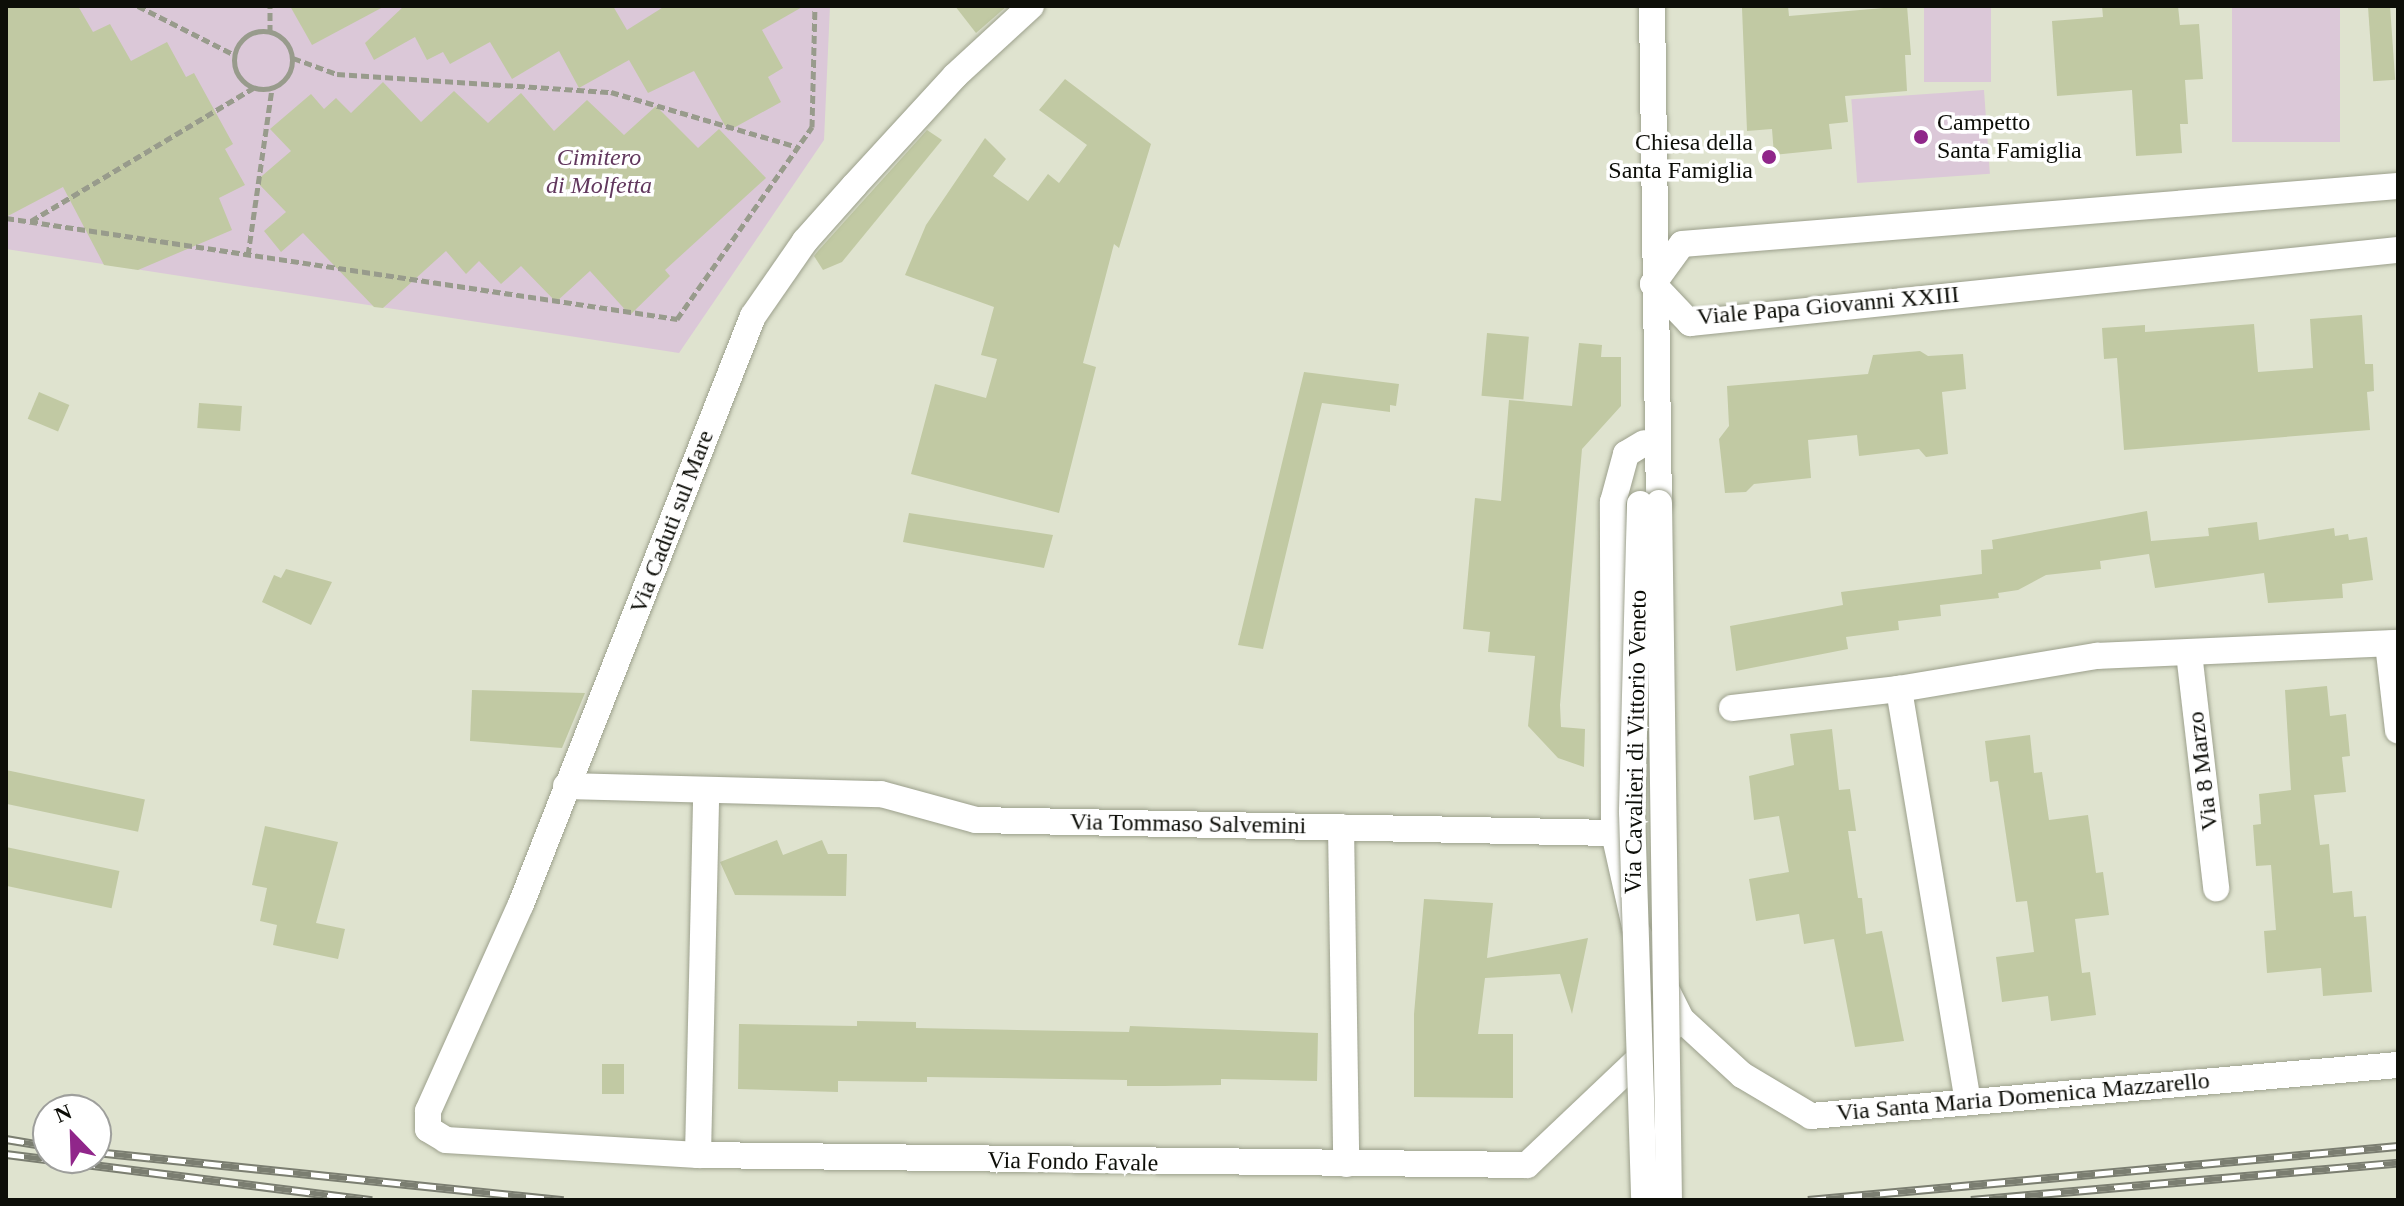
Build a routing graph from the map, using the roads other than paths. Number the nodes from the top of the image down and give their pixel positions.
1 (1031, 6) edge
2 (1652, 6) edge
3 (2398, 186) edge
4 (2398, 250) edge
5 (1653, 284) junction
6 (1644, 443) junction
7 (1649, 503) junction
8 (2393, 643) edge
9 (2189, 653) junction
10 (1899, 689) junction
11 (1732, 708) dead end
12 (2398, 730) edge
13 (566, 786) junction
14 (706, 790) junction
15 (1341, 827) junction
16 (1614, 833) junction
17 (2216, 888) dead end
18 (1681, 1019) junction
19 (2398, 1065) edge
20 (1968, 1102) junction
21 (428, 1111) joint
22 (698, 1155) junction
23 (1346, 1164) junction
24 (1644, 1200) edge
25 (1669, 1200) edge

1 - 13 street, Via Caduti sul Mare
2 - 5 street, Via Cavalieri di Vittorio Veneto
3 - 5 street
4 - 5 street, Viale Papa Giovanni XXIII
5 - 6 street, Via Cavalieri di Vittorio Veneto
5 - 7 street, Via Cavalieri di Vittorio Veneto
6 - 7 street, Via Cavalieri di Vittorio Veneto
6 - 16 street
7 - 24 street, Via Cavalieri di Vittorio Veneto, bridge
7 - 25 street, Via Cavalieri di Vittorio Veneto, bridge
8 - 9 street
8 - 12 street
9 - 10 street
9 - 17 street, Via 8 Marzo
10 - 11 street
10 - 20 street
13 - 14 street, Via Tommaso Salvemini
13 - 21 street, Via Caduti sul Mare
14 - 15 street, Via Tommaso Salvemini
14 - 22 street
15 - 16 street, Via Tommaso Salvemini
15 - 23 street
16 - 18 street
18 - 20 street, Via Santa Maria Domenica Mazzarello
18 - 23 street, Via Fondo Favale
19 - 20 street, Via Santa Maria Domenica Mazzarello
21 - 22 street, Via Fondo Favale
22 - 23 street, Via Fondo Favale

